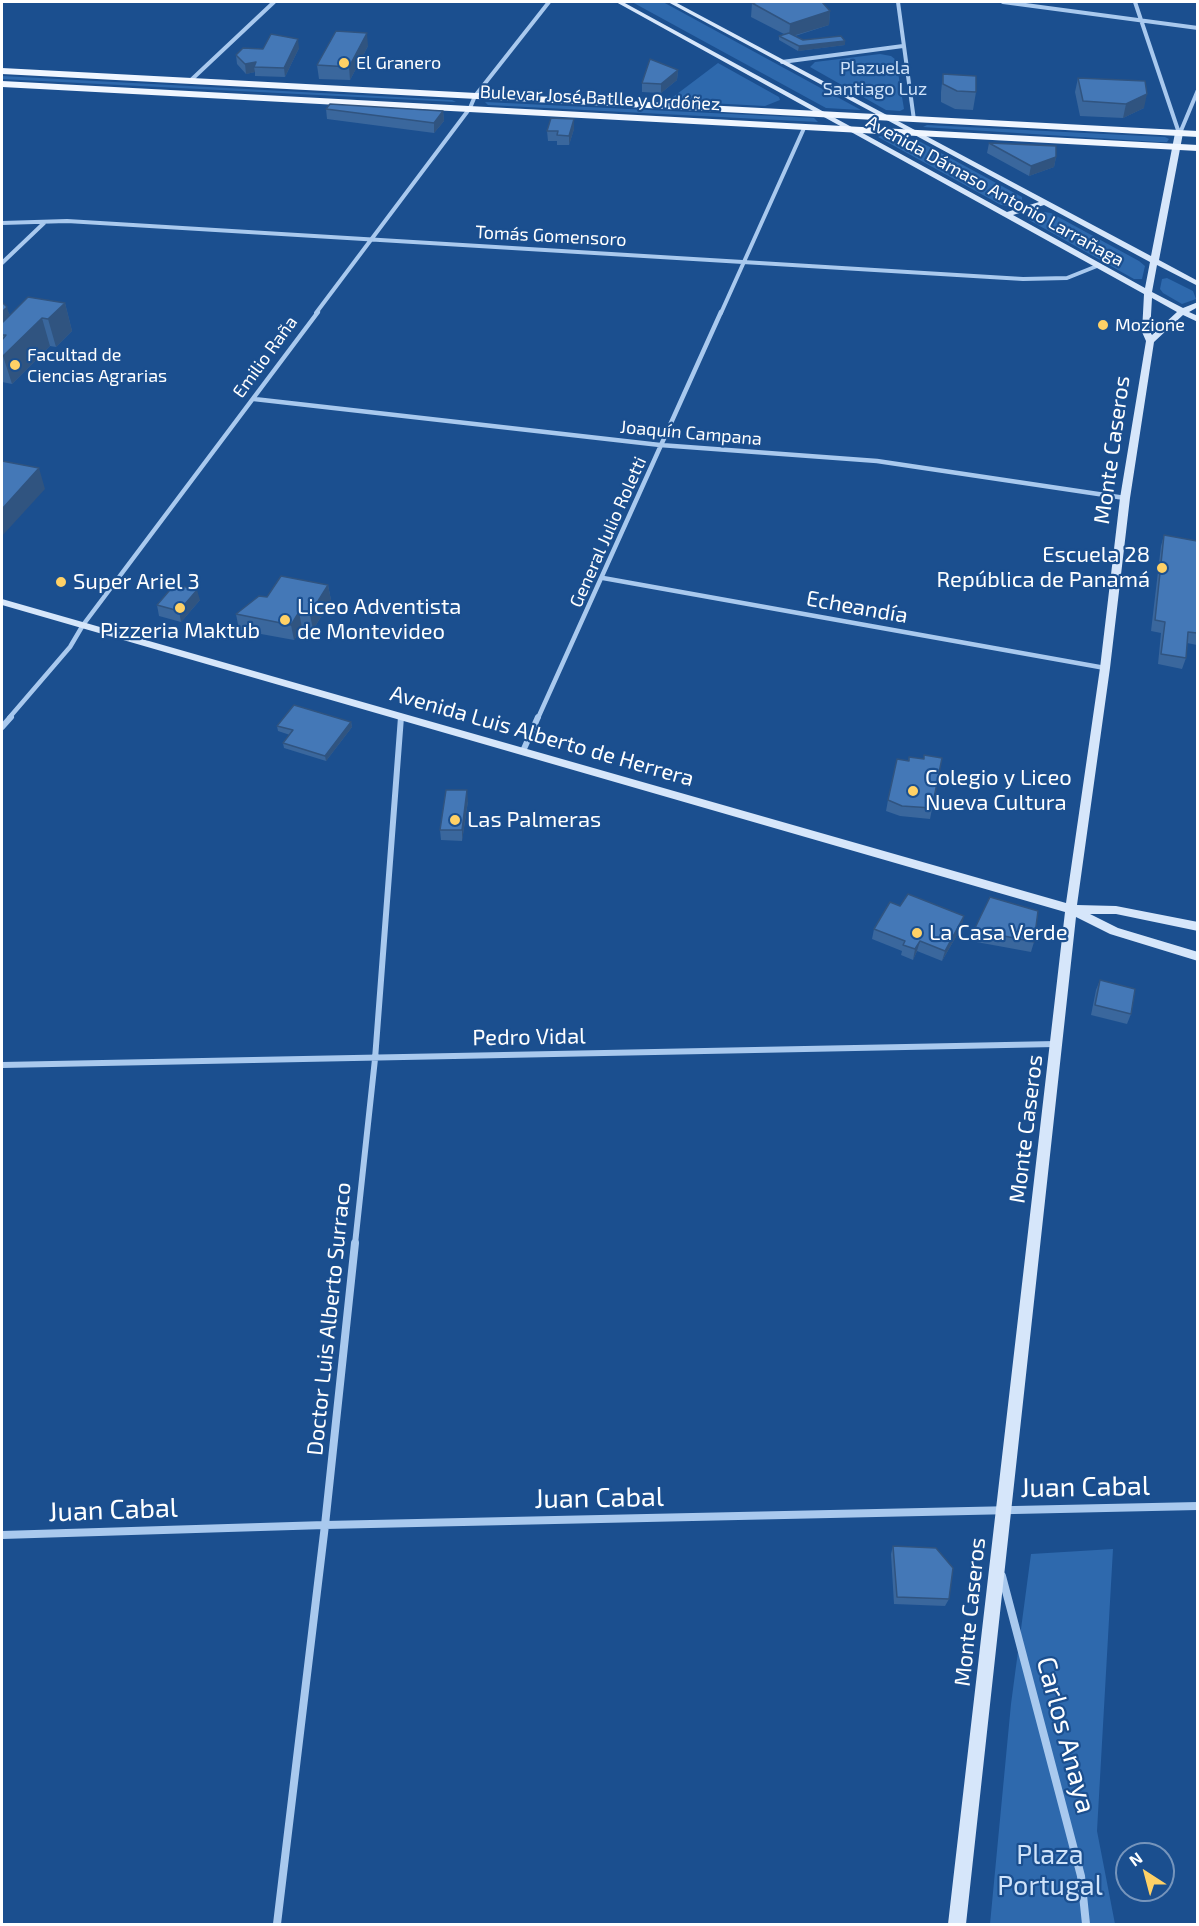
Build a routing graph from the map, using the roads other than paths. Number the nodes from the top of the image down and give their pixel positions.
1 (274, 2) edge
2 (549, 2) edge
3 (619, 2) edge
4 (671, 2) edge
5 (898, 2) edge
6 (1003, 2) edge
7 (1135, 2) edge
8 (1143, 20) junction
9 (1197, 28) edge
10 (903, 46) junction
11 (782, 62) junction
12 (2, 71) edge
13 (190, 81) junction
14 (2, 84) edge
15 (1197, 90) edge
16 (475, 96) junction
17 (470, 108) junction
18 (823, 115) junction
19 (890, 119) junction
20 (914, 120) junction
21 (806, 126) junction
22 (848, 128) junction
23 (915, 132) junction
24 (1179, 134) junction
25 (1197, 134) edge
26 (1197, 141) edge
27 (1178, 147) junction
28 (1197, 148) edge
29 (1045, 202) junction
30 (1006, 215) junction
31 (2, 223) edge
32 (45, 223) junction
33 (370, 240) junction
34 (744, 261) junction
35 (1155, 261) junction
36 (2, 262) edge
37 (1097, 266) junction
38 (1197, 284) edge
39 (1148, 294) junction
40 (1197, 304) edge
41 (1182, 312) junction
42 (1197, 320) edge
43 (1150, 341) junction
44 (254, 399) junction
45 (660, 445) junction
46 (1125, 498) junction
47 (603, 578) junction
48 (2, 602) edge
49 (83, 625) junction
50 (1105, 668) junction
51 (401, 716) junction
52 (2, 727) edge
53 (523, 751) junction
54 (1071, 909) junction
55 (1197, 927) edge
56 (1197, 957) edge
57 (1057, 1044) junction
58 (375, 1059) junction
59 (2, 1065) edge
60 (1197, 1506) edge
61 (1003, 1510) junction
62 (324, 1525) junction
63 (2, 1535) edge
64 (998, 1558) junction
65 (276, 1924) edge
66 (957, 1924) edge
67 (1086, 1924) edge

1 - 13 street
2 - 16 street, Emilio Raña
3 - 18 street, Avenida Dámaso Antonio Larrañaga
4 - 11 street, Avenida Dámaso Antonio Larrañaga
5 - 10 street
6 - 8 street
7 - 8 street, Monte Caseros
8 - 9 street
8 - 24 street, Monte Caseros
10 - 11 street
10 - 20 street
11 - 19 street, Avenida Dámaso Antonio Larrañaga
12 - 13 main road, Bulevar José Batlle y Ordóñez
13 - 16 main road, Bulevar José Batlle y Ordóñez
14 - 17 main road, Bulevar José Batlle y Ordóñez
15 - 24 street
16 - 17 street, Emilio Raña
16 - 18 main road, Bulevar José Batlle y Ordóñez
17 - 21 main road, Bulevar José Batlle y Ordóñez
17 - 33 street, Emilio Raña
18 - 19 main road, Bulevar José Batlle y Ordóñez
18 - 22 street, Avenida Dámaso Antonio Larrañaga
19 - 20 main road, Bulevar José Batlle y Ordóñez
19 - 23 street, Avenida Dámaso Antonio Larrañaga
20 - 24 main road, Bulevar José Batlle y Ordóñez
21 - 22 main road, Bulevar José Batlle y Ordóñez
21 - 34 street, General Julio Roletti
22 - 23 main road, Bulevar José Batlle y Ordóñez
22 - 30 street, Avenida Dámaso Antonio Larrañaga
23 - 27 main road, Bulevar José Batlle y Ordóñez
23 - 29 street, Avenida Dámaso Antonio Larrañaga
24 - 25 main road, Bulevar José Batlle y Ordóñez
24 - 27 street, Monte Caseros
26 - 27 main road
27 - 28 main road, Bulevar José Batlle y Ordóñez
27 - 35 street, Monte Caseros
29 - 30 street
29 - 35 street, Avenida Dámaso Antonio Larrañaga
30 - 37 street, Avenida Dámaso Antonio Larrañaga
31 - 32 street, Tomás Gomensoro
32 - 33 street, Tomás Gomensoro
32 - 36 street
33 - 34 street, Tomás Gomensoro
33 - 44 street, Emilio Raña
34 - 37 street, Tomás Gomensoro
34 - 45 street, General Julio Roletti
35 - 38 street, Avenida Dámaso Antonio Larrañaga
35 - 39 street, Monte Caseros
37 - 39 street, Avenida Dámaso Antonio Larrañaga
39 - 41 street, Avenida Dámaso Antonio Larrañaga
39 - 43 street, Monte Caseros
40 - 41 street
41 - 42 street, Avenida Dámaso Antonio Larrañaga
41 - 43 street
43 - 46 street, Monte Caseros
44 - 45 street, Joaquín Campana
44 - 49 street, Emilio Raña
45 - 46 street, Joaquín Campana
45 - 47 street, General Julio Roletti
46 - 50 street, Monte Caseros
47 - 50 street, Echeandía
47 - 53 street, General Julio Roletti
48 - 49 street, Avenida Luis Alberto de Herrera
49 - 51 street, Avenida Luis Alberto de Herrera
49 - 52 street, Emilio Raña
50 - 54 street, Monte Caseros
51 - 53 street, Avenida Luis Alberto de Herrera
51 - 58 street, Doctor Luis Alberto Surraco
53 - 54 street, Avenida Luis Alberto de Herrera
54 - 55 street, Avenida Luis Alberto de Herrera
54 - 56 street, Avenida Luis Alberto de Herrera
54 - 57 street, Monte Caseros
57 - 58 street, Pedro Vidal
57 - 61 street, Monte Caseros
58 - 59 street, Pedro Vidal
58 - 62 street, Doctor Luis Alberto Surraco
60 - 61 street, Juan Cabal
61 - 62 street, Juan Cabal
61 - 64 street, Monte Caseros
62 - 63 street, Juan Cabal
62 - 65 street, Doctor Luis Alberto Surraco
64 - 66 street, Monte Caseros
64 - 67 street, Carlos Anaya

